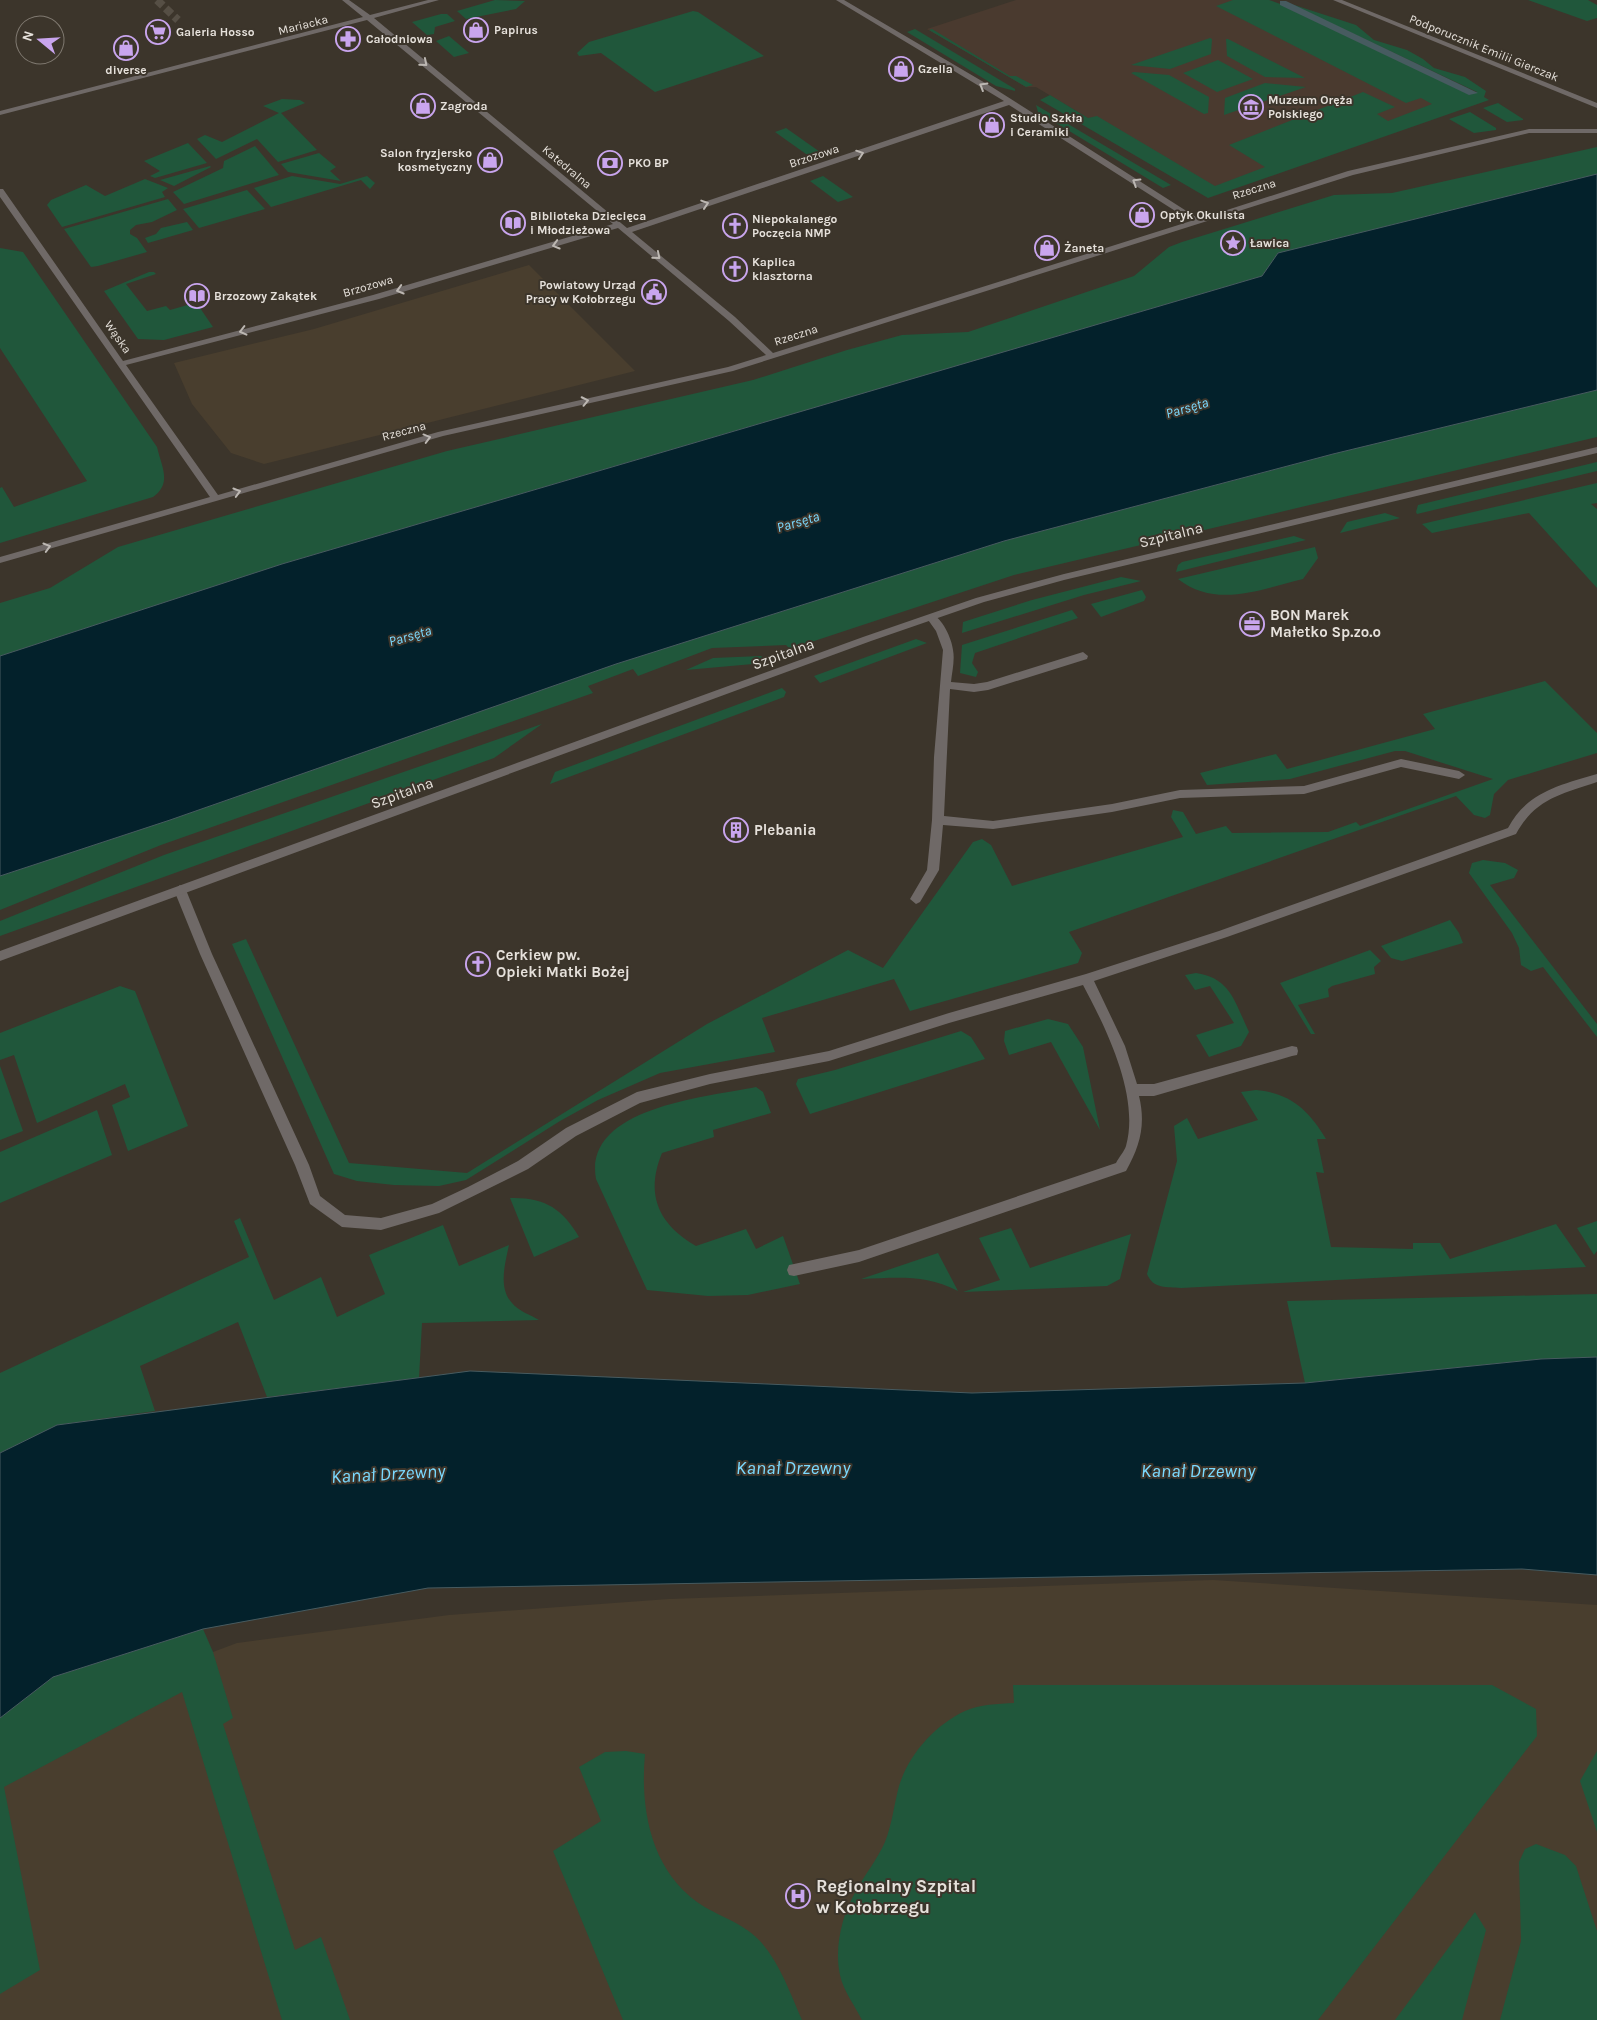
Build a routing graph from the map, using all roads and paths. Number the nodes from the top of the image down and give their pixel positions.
1 (345, 0) edge
2 (436, 0) edge
3 (840, 0) edge
4 (1336, 0) edge
5 (371, 18) junction
6 (1009, 102) junction
7 (1597, 106) edge
8 (0, 113) edge
9 (1597, 131) edge
10 (0, 191) edge
11 (1196, 220) junction
12 (622, 228) junction
13 (772, 356) junction
14 (122, 364) junction
15 (1597, 450) edge
16 (215, 498) junction
17 (0, 560) edge
18 (931, 617) junction
19 (1083, 656) dead end
20 (945, 686) junction
21 (1459, 775) dead end
22 (1597, 778) edge
23 (938, 820) junction
24 (180, 890) junction
25 (916, 899) dead end
26 (0, 956) edge
27 (1086, 979) junction
28 (1292, 1051) dead end
29 (1131, 1090) junction
30 (794, 1270) dead end

1 - 5 street, Katedralna
2 - 5 street, Mariacka
6 -> 3 street
4 - 7 street, Podporucznik Emilii Gierczak
5 - 8 street, Mariacka
5 -> 12 street, Katedralna
11 -> 6 street
12 -> 6 street, Brzozowa
9 - 11 street, Rzeczna
10 - 14 street, Wąska
11 - 13 street, Rzeczna
12 -> 13 street, Katedralna
12 -> 14 street, Brzozowa
16 -> 13 street, Rzeczna
14 - 16 street, Wąska
15 - 18 street, Szpitalna
17 -> 16 street, Rzeczna
18 - 20 street
18 - 24 street, Szpitalna
19 - 20 street
20 - 23 street
21 - 23 street
22 - 27 street
23 - 25 street
24 - 26 street, Szpitalna
24 - 27 street
27 - 29 street
28 - 29 street
29 - 30 street

